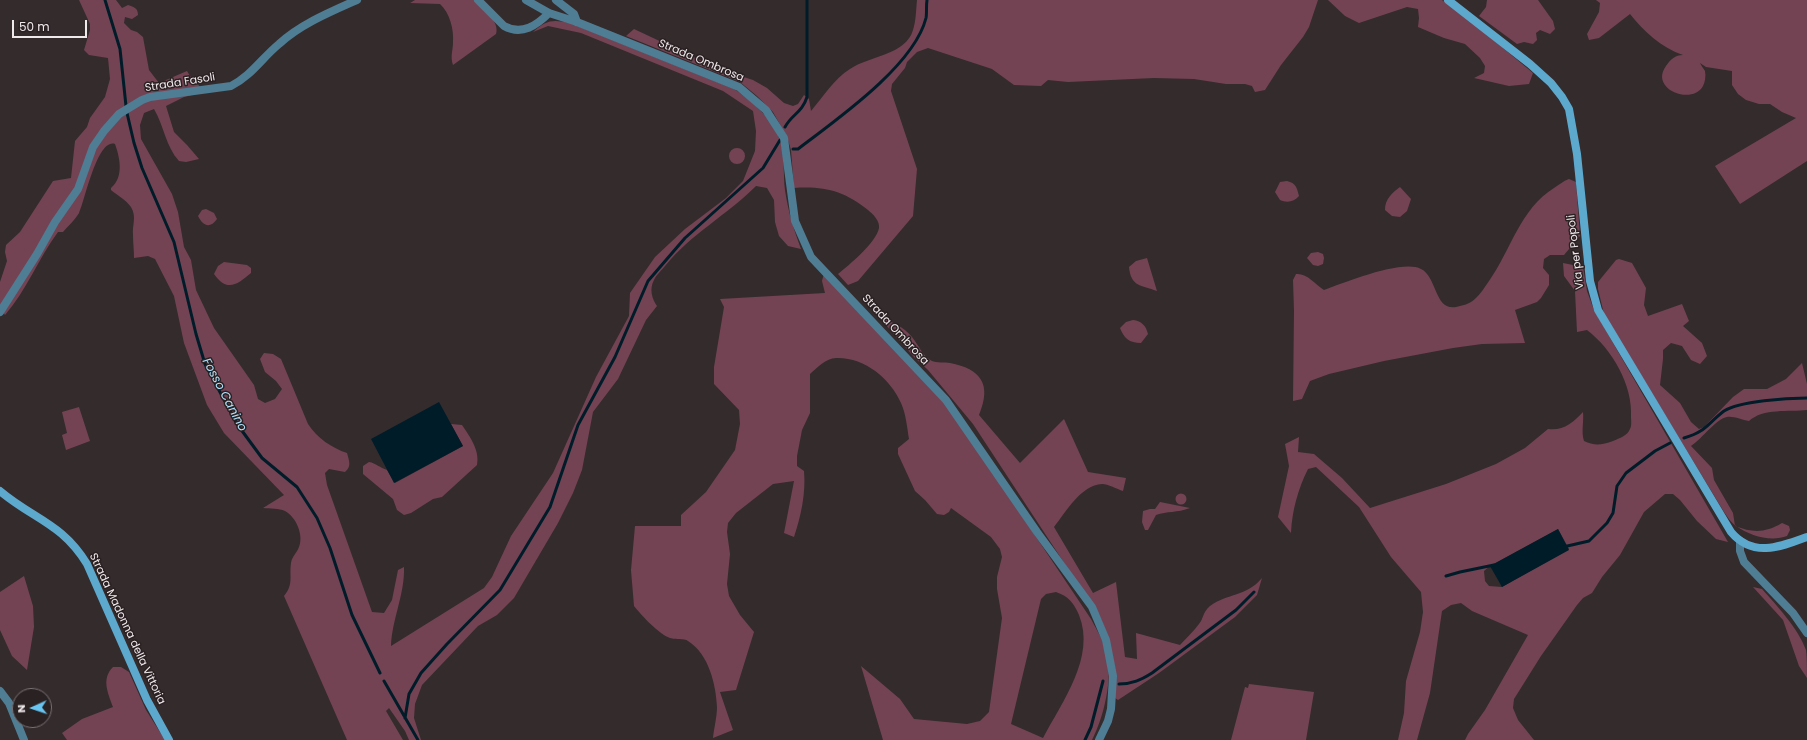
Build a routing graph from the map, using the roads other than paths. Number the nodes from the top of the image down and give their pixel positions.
1 (357, 0) edge
2 (478, 0) edge
3 (526, 0) edge
4 (556, 0) edge
5 (1448, 0) edge
6 (549, 13) junction
7 (577, 22) junction
8 (0, 312) edge
9 (0, 491) edge
10 (1807, 537) edge
11 (1740, 541) junction
12 (1807, 633) edge
13 (0, 691) edge
14 (24, 740) edge
15 (169, 740) edge
16 (1099, 740) edge

1 - 8 street, Strada Fasoli
2 - 6 street
3 - 6 street, Strada Ombrosa
4 - 7 street
5 - 11 main road, Via per Popoli
6 - 7 street, Strada Ombrosa
7 - 16 street, Strada Ombrosa
9 - 15 main road, Strada Madonna della Vittoria
10 - 11 main road
11 - 12 street
13 - 14 street

